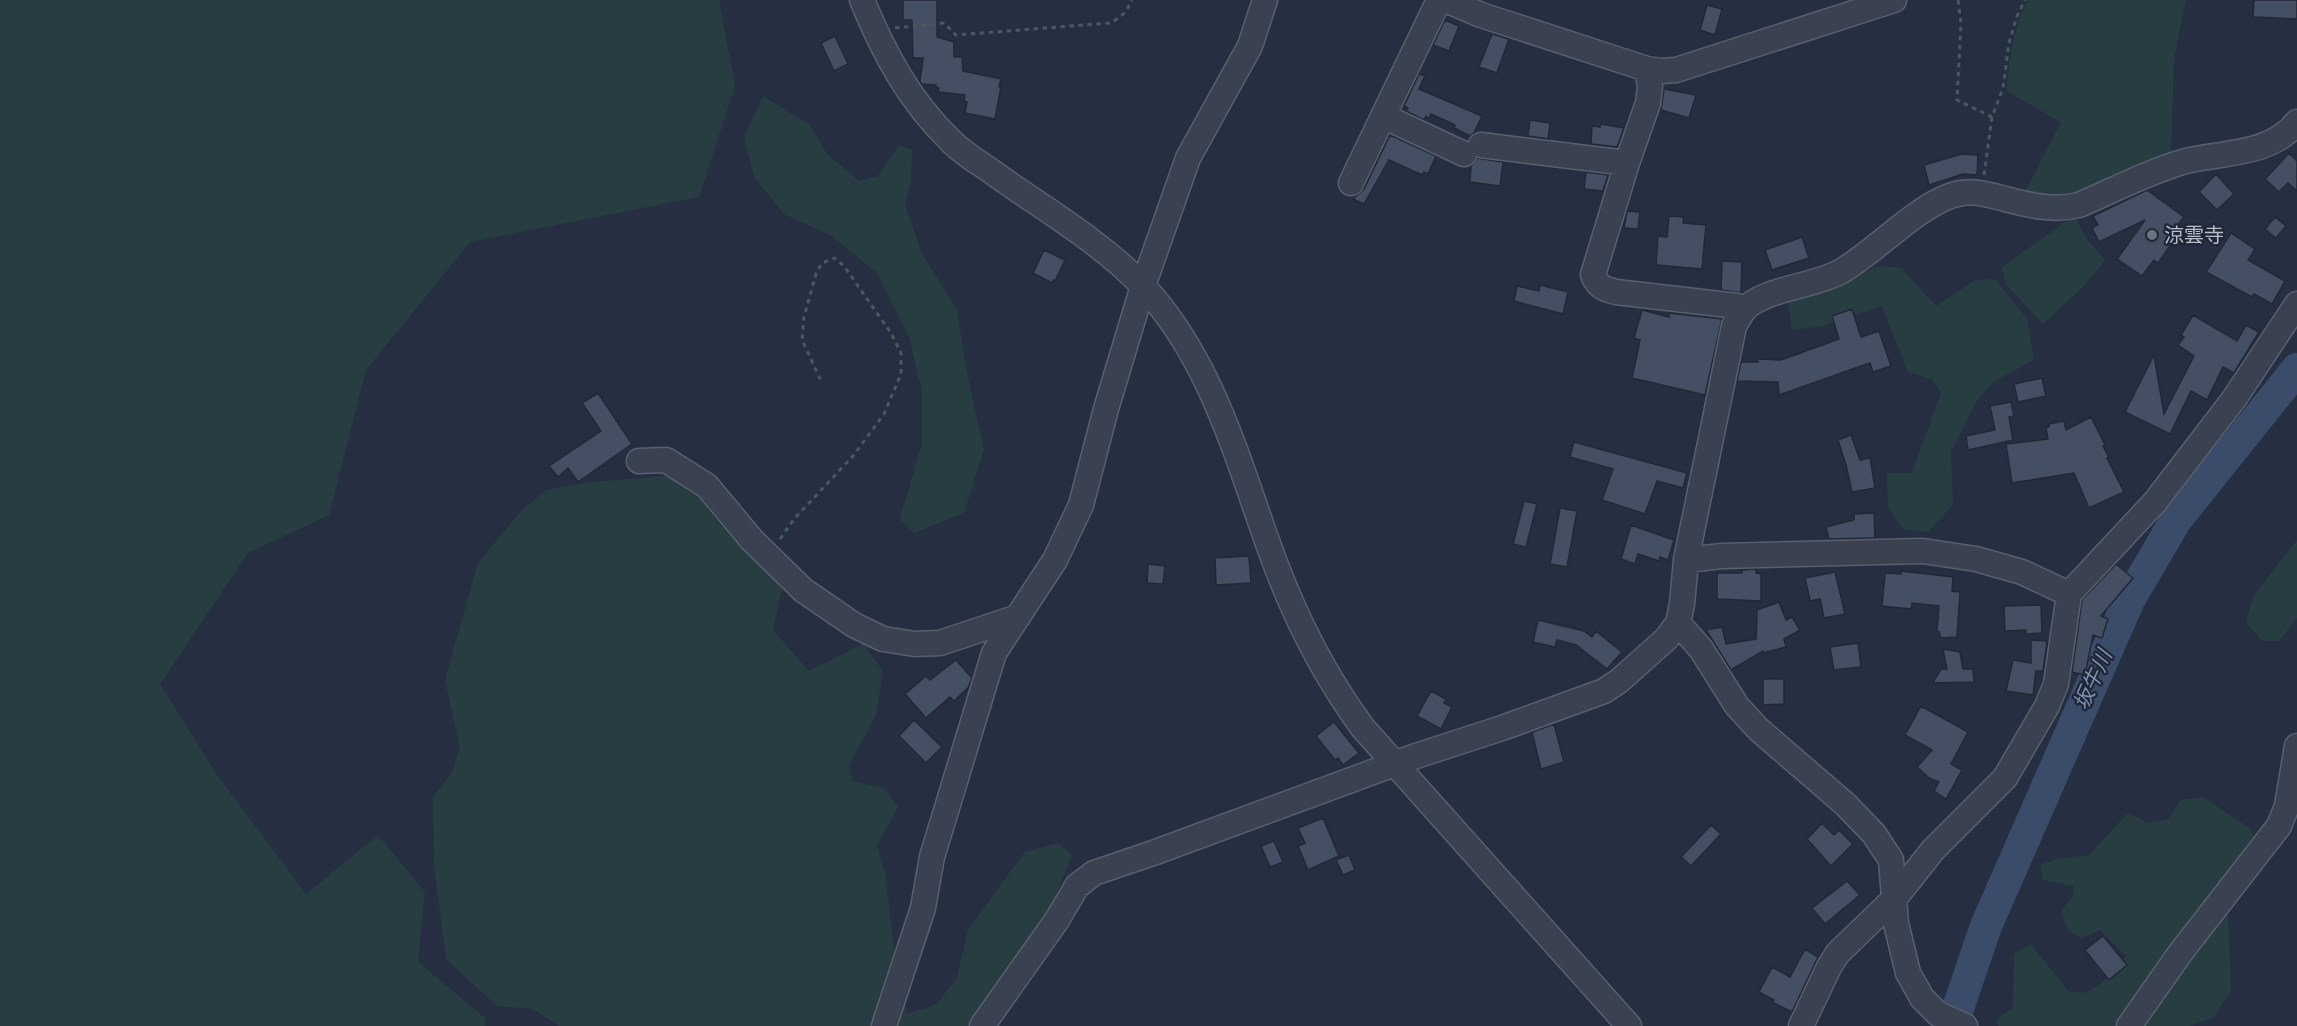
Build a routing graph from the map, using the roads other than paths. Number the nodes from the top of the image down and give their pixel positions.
1 (862, 0) edge
2 (1265, 0) edge
3 (1439, 0) edge
4 (1446, 0) edge
5 (1894, 0) edge
6 (1647, 69) junction
7 (1383, 116) junction
8 (2297, 122) edge
9 (1627, 163) junction
10 (1351, 183) dead end
11 (1143, 286) junction
12 (2297, 304) edge
13 (1744, 310) junction
14 (639, 461) dead end
15 (1686, 560) junction
16 (2069, 594) junction
17 (1018, 617) junction
18 (1678, 623) junction
19 (2297, 746) edge
20 (1395, 764) junction
21 (1895, 898) junction
22 (884, 1026) edge
23 (982, 1026) edge
24 (1629, 1026) edge
25 (1801, 1026) edge
26 (1965, 1026) edge
27 (2129, 1026) edge

1 - 11 street
2 - 11 street
3 - 7 street
4 - 6 street
5 - 6 street
6 - 9 street
7 - 9 street
7 - 10 street
8 - 13 street
9 - 13 street
11 - 17 street
11 - 20 street
12 - 16 street
13 - 15 street
14 - 17 street
15 - 16 street
15 - 18 street
16 - 21 street
17 - 22 street
18 - 20 street
18 - 21 street
19 - 27 street
20 - 23 street
20 - 24 street
21 - 25 street
21 - 26 street

